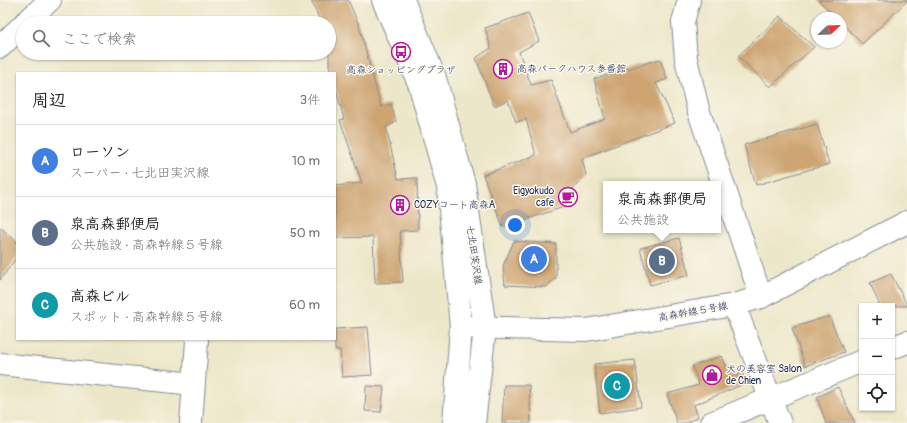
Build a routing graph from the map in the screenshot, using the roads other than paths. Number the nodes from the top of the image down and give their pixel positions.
1 (50, 0) edge
2 (383, 0) edge
3 (403, 0) edge
4 (688, 0) edge
5 (33, 16) edge
6 (16, 32) edge
7 (0, 47) edge
8 (907, 222) edge
9 (761, 297) junction
10 (734, 305) junction
11 (461, 327) junction
12 (485, 328) junction
13 (197, 341) dead end
14 (907, 342) edge
15 (895, 347) edge
16 (859, 362) edge
17 (0, 364) edge
18 (194, 384) junction
19 (770, 399) junction
20 (191, 423) edge
21 (454, 423) edge
22 (474, 423) edge
23 (711, 423) edge
24 (780, 423) edge

1 - 5 street
2 - 11 street
3 - 12 street, 七北田実沢線
4 - 9 street
6 - 7 street
8 - 9 street, 高森幹線５号線
9 - 10 street, 高森幹線５号線
10 - 12 street, 高森幹線５号線
10 - 19 street
11 - 12 street, 高森幹線５号線
11 - 21 street
12 - 22 street, 七北田実沢線
13 - 18 street
14 - 15 street
16 - 19 street
17 - 18 street
18 - 20 street
19 - 23 street
19 - 24 street

